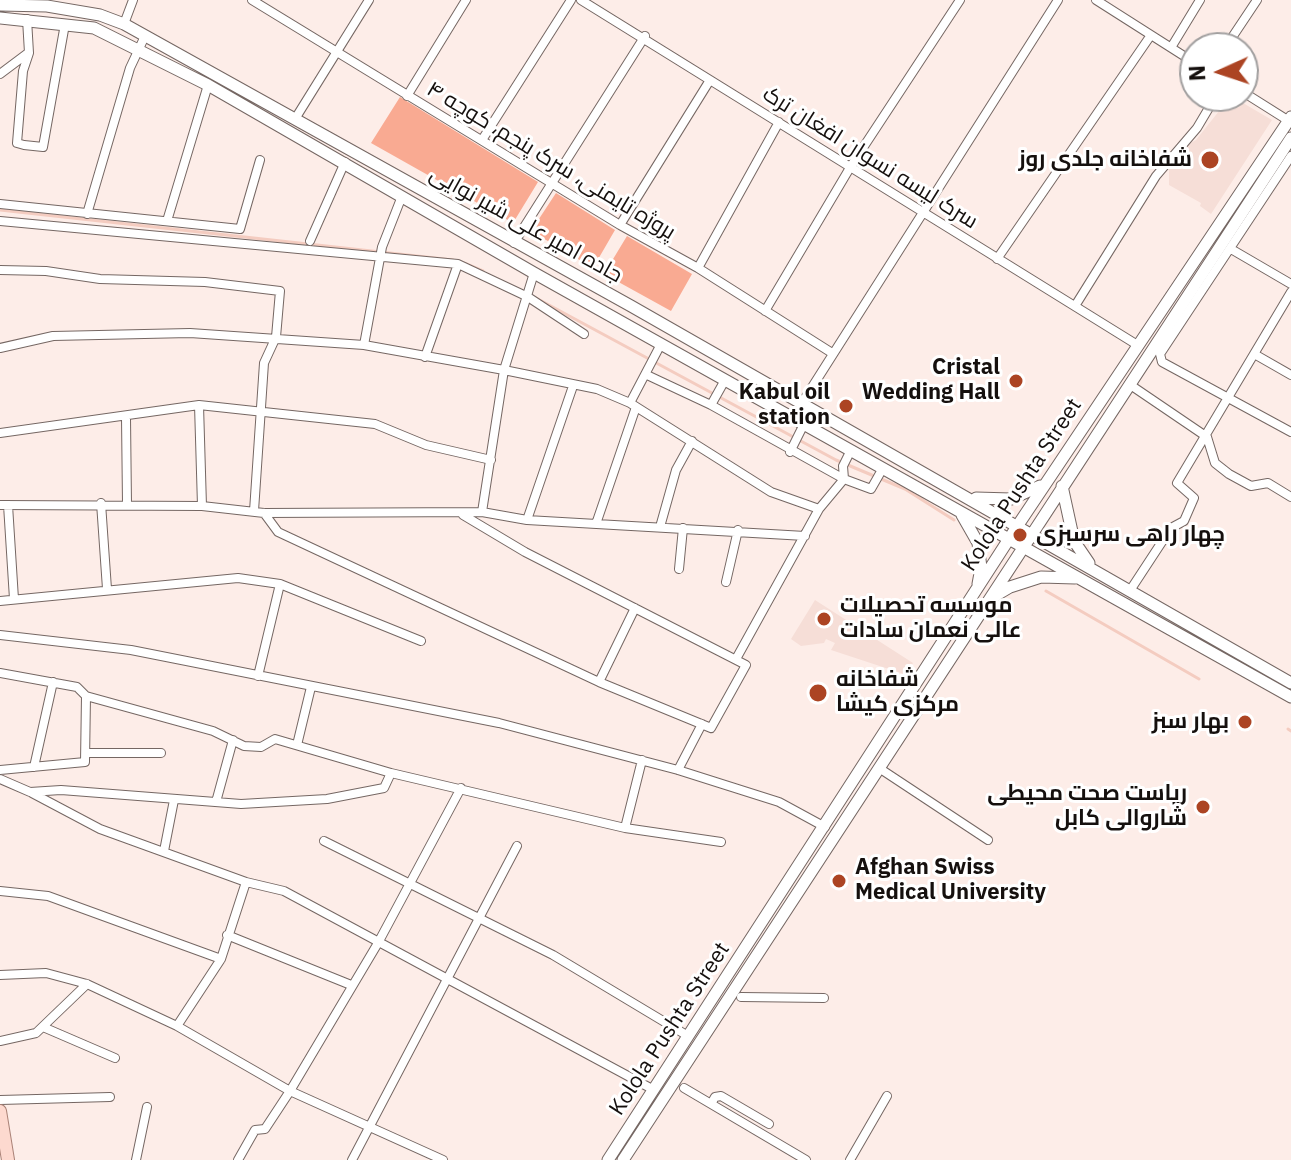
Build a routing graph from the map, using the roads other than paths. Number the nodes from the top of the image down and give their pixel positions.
1 (133, 0) edge
2 (252, 0) edge
3 (369, 0) edge
4 (466, 0) edge
5 (571, 0) edge
6 (581, 0) edge
7 (960, 0) edge
8 (1058, 0) edge
9 (1096, 0) edge
10 (1200, 0) edge
11 (1257, 0) edge
12 (264, 3) edge
13 (0, 5) edge
14 (0, 18) edge
15 (27, 19) junction
16 (65, 24) junction
17 (124, 24) junction
18 (1236, 32) edge
19 (1151, 35) junction
20 (145, 36) junction
21 (645, 36) junction
22 (1172, 46) junction
23 (139, 49) junction
24 (1179, 51) edge
25 (29, 53) junction
26 (336, 54) junction
27 (0, 74) edge
28 (710, 80) junction
29 (208, 85) junction
30 (407, 96) junction
31 (1259, 101) edge
32 (1206, 112) edge
33 (295, 119) junction
34 (1290, 119) edge
35 (779, 122) junction
36 (1291, 138) edge
37 (482, 140) junction
38 (1291, 156) edge
39 (260, 160) dead end
40 (345, 161) junction
41 (851, 166) junction
42 (551, 182) junction
43 (402, 196) junction
44 (0, 204) edge
45 (923, 210) junction
46 (87, 214) junction
47 (0, 221) edge
48 (167, 221) junction
49 (620, 225) junction
50 (310, 241) dead end
51 (514, 243) junction
52 (1231, 249) junction
53 (381, 257) junction
54 (997, 259) junction
55 (458, 264) junction
56 (698, 268) junction
57 (0, 270) edge
58 (534, 273) junction
59 (1291, 284) edge
60 (1291, 292) edge
61 (528, 294) junction
62 (1075, 306) junction
63 (765, 311) junction
64 (1281, 311) junction
65 (1291, 317) edge
66 (584, 334) dead end
67 (276, 337) junction
68 (661, 344) junction
69 (364, 345) junction
70 (1139, 346) junction
71 (0, 348) edge
72 (832, 353) junction
73 (1256, 355) junction
74 (425, 357) junction
75 (504, 370) junction
76 (647, 375) junction
77 (1291, 375) edge
78 (725, 380) junction
79 (1129, 384) junction
80 (573, 386) junction
81 (1229, 397) junction
82 (802, 403) junction
83 (199, 405) junction
84 (633, 405) junction
85 (711, 405) junction
86 (263, 410) junction
87 (126, 418) junction
88 (804, 424) junction
89 (1291, 432) edge
90 (0, 433) edge
91 (1207, 437) junction
92 (692, 441) junction
93 (851, 450) junction
94 (790, 452) junction
95 (491, 460) junction
96 (883, 468) junction
97 (1049, 478) junction
98 (844, 479) junction
99 (1062, 486) junction
100 (966, 497) junction
101 (1291, 497) edge
102 (101, 503) junction
103 (127, 504) junction
104 (4, 505) edge
105 (202, 506) junction
106 (819, 509) junction
107 (254, 511) junction
108 (959, 511) junction
109 (482, 512) junction
110 (264, 513) junction
111 (463, 515) junction
112 (527, 520) junction
113 (596, 524) junction
114 (1018, 525) junction
115 (660, 527) junction
116 (683, 528) junction
117 (738, 530) junction
118 (1032, 533) junction
119 (805, 536) junction
120 (1010, 538) junction
121 (1024, 546) junction
122 (1092, 567) junction
123 (679, 569) dead end
124 (1085, 580) junction
125 (726, 582) dead end
126 (280, 584) junction
127 (107, 589) junction
128 (1131, 589) junction
129 (977, 590) junction
130 (14, 599) junction
131 (989, 599) junction
132 (0, 601) edge
133 (635, 608) junction
134 (0, 635) edge
135 (421, 641) dead end
136 (736, 659) junction
137 (0, 673) edge
138 (258, 676) junction
139 (53, 682) junction
140 (599, 682) junction
141 (1291, 683) edge
142 (311, 687) junction
143 (86, 696) junction
144 (1291, 697) edge
145 (702, 724) junction
146 (233, 740) junction
147 (297, 745) junction
148 (86, 753) junction
149 (161, 753) dead end
150 (642, 760) junction
151 (34, 767) junction
152 (879, 768) junction
153 (0, 770) edge
154 (678, 770) junction
155 (391, 773) junction
156 (0, 779) edge
157 (461, 788) junction
158 (30, 792) junction
159 (174, 800) junction
160 (216, 802) junction
161 (825, 827) junction
162 (625, 828) junction
163 (988, 840) dead end
164 (324, 841) dead end
165 (721, 842) dead end
166 (517, 846) dead end
167 (164, 851) junction
168 (246, 882) junction
169 (410, 885) junction
170 (0, 891) edge
171 (479, 918) junction
172 (227, 935) junction
173 (378, 943) junction
174 (221, 959) junction
175 (0, 975) edge
176 (447, 981) junction
177 (87, 984) junction
178 (351, 985) junction
179 (741, 997) dead end
180 (824, 998) dead end
181 (177, 1026) junction
182 (43, 1027) junction
183 (688, 1036) junction
184 (0, 1041) edge
185 (115, 1058) dead end
186 (684, 1088) dead end
187 (654, 1090) junction
188 (290, 1091) junction
189 (887, 1096) dead end
190 (110, 1097) dead end
191 (0, 1100) edge
192 (711, 1104) junction
193 (147, 1107) dead end
194 (0, 1111) edge
195 (769, 1124) dead end
196 (369, 1127) junction
197 (8, 1160) edge
198 (136, 1160) edge
199 (238, 1160) edge
200 (352, 1160) edge
201 (443, 1160) edge
202 (608, 1160) edge
203 (623, 1160) edge
204 (806, 1160) edge
205 (850, 1160) edge

1 - 17 street
2 - 12 street, پروژه تایمنی، سرک پنجم، کوچه ۴
3 - 26 street
4 - 30 street
5 - 37 street
6 - 21 street, سرک لیسه نسوان افغان‌ ترک
7 - 41 street
8 - 45 street
9 - 19 street
10 - 22 street
11 - 18 street
12 - 26 street, پروژه تایمنی، سرک پنجم، کوچه ۴
13 - 17 main road, جاده امیر علی شیر نوایی
14 - 15 main road
15 - 16 main road
15 - 25 street
16 - 23 main road
16 - 25 street
17 - 20 main road, جاده امیر علی شیر نوایی
19 - 22 street
19 - 54 street
20 - 23 street
20 - 33 main road, جاده امیر علی شیر نوایی
21 - 28 street, سرک لیسه نسوان افغان‌ ترک
21 - 42 street
22 - 24 street
23 - 29 main road
23 - 46 street
25 - 27 street
26 - 30 street, پروژه تایمنی، سرک پنجم، کوچه ۴
26 - 33 street
28 - 35 street, سرک لیسه نسوان افغان‌ ترک
28 - 49 street
29 - 40 main road
29 - 48 street
30 - 37 street, پروژه تایمنی، سرک پنجم، کوچه ۴
31 - 34 street
32 - 62 street
33 - 51 main road, جاده امیر علی شیر نوایی
34 - 70 main road, Kolola Pushta Street
35 - 41 street, سرک لیسه نسوان افغان‌ ترک
35 - 56 street
36 - 79 main road
37 - 42 street, پروژه تایمنی، سرک پنجم، کوچه ۴
38 - 52 street
39 - 48 street
40 - 43 main road
40 - 50 street
41 - 45 street, سرک لیسه نسوان افغان‌ ترک
41 - 63 street
42 - 49 street, پروژه تایمنی، سرک پنجم، کوچه ۴
42 - 51 street
43 - 53 street
43 - 58 main road
44 - 46 street
45 - 54 street, سرک لیسه نسوان افغان‌ ترک
45 - 72 street
46 - 48 street
47 - 53 street
49 - 56 street, پروژه تایمنی، سرک پنجم، کوچه ۴
51 - 82 main road, جاده امیر علی شیر نوایی
52 - 59 street
52 - 81 street
53 - 55 street
53 - 69 street
54 - 62 street, سرک لیسه نسوان افغان‌ ترک
55 - 61 street
55 - 74 street
56 - 63 street, پروژه تایمنی، سرک پنجم، کوچه ۴
57 - 67 street
58 - 61 street
58 - 68 main road
60 - 64 street
61 - 66 street
61 - 75 street
62 - 70 street, سرک لیسه نسوان افغان‌ ترک
63 - 72 street, پروژه تایمنی، سرک پنجم، کوچه ۴
64 - 65 street
64 - 73 street
67 - 69 street
67 - 71 street
67 - 86 street
68 - 76 street
68 - 78 main road
69 - 74 street
70 - 97 main road, Kolola Pushta Street
72 - 82 street
73 - 77 street
73 - 81 street
74 - 75 street
75 - 80 street
75 - 95 street
76 - 84 street
76 - 85 street
78 - 85 street
78 - 88 main road
79 - 91 street
79 - 99 main road
80 - 84 street
80 - 112 street
81 - 89 street
81 - 91 street
82 - 100 main road, جاده امیر علی شیر نوایی
83 - 86 street
83 - 87 street
83 - 105 street
84 - 92 street
84 - 113 street
85 - 94 street
86 - 95 street
86 - 107 street
87 - 90 street
87 - 103 street
88 - 93 main road
88 - 94 street
91 - 101 street
91 - 128 street
92 - 106 street
92 - 115 street
93 - 96 main road
93 - 98 street
94 - 98 street
95 - 109 street
96 - 98 street
96 - 108 main road
97 - 100 main road
97 - 114 main road, Kolola Pushta Street
98 - 106 street
99 - 118 main road
99 - 122 main road
100 - 114 main road, جاده امیر علی شیر نوایی
102 - 103 street
102 - 104 street
102 - 127 street
103 - 105 street
104 - 130 street
105 - 107 street
106 - 119 street
107 - 110 street
108 - 120 main road
108 - 129 main road
109 - 111 street
109 - 112 street
110 - 111 street
110 - 140 street
111 - 133 street
112 - 113 street
113 - 115 street
114 - 118 main road, جاده امیر علی شیر نوایی
114 - 120 main road, Kolola Pushta Street
115 - 116 street
116 - 117 street
116 - 123 street
117 - 119 street
117 - 125 street
118 - 121 main road
118 - 122 main road, جاده امیر علی شیر نوایی
119 - 136 street
120 - 121 main road
120 - 129 main road, Kolola Pushta Street
121 - 124 main road
121 - 131 main road
122 - 128 main road, جاده امیر علی شیر نوایی
124 - 131 main road
124 - 144 main road
126 - 127 street
126 - 135 street
126 - 138 street
127 - 130 street
128 - 141 main road, جاده امیر علی شیر نوایی
129 - 161 main road, Kolola Pushta Street
130 - 132 street
131 - 152 main road
133 - 136 street
133 - 140 street
134 - 138 street
136 - 145 street
137 - 139 street
138 - 142 street
139 - 143 street
139 - 151 street
140 - 145 street
142 - 147 street
142 - 150 street
143 - 146 street
143 - 148 street
145 - 154 street
146 - 147 street
146 - 160 street
147 - 155 street
148 - 149 street
148 - 151 street
150 - 154 street
150 - 162 street
151 - 153 street
152 - 163 street
152 - 203 main road
154 - 161 street
155 - 157 street
155 - 160 street
156 - 158 street
157 - 162 street
157 - 169 street
158 - 159 street
158 - 167 street
159 - 160 street
159 - 167 street
161 - 183 main road, Kolola Pushta Street
162 - 165 street
164 - 169 street
166 - 171 street
167 - 168 street
168 - 172 street
168 - 173 street
169 - 171 street
169 - 173 street
170 - 174 street
171 - 176 street
171 - 183 street
172 - 174 street
172 - 178 street
173 - 176 street
173 - 178 street
174 - 181 street
175 - 177 street
176 - 187 street
176 - 196 street
177 - 181 street
177 - 182 street
178 - 188 street
179 - 180 street
181 - 188 street
182 - 184 street
182 - 185 street
183 - 187 main road, Kolola Pushta Street
186 - 192 street
187 - 202 main road, Kolola Pushta Street
188 - 196 street
188 - 199 street
189 - 205 street
190 - 191 street
192 - 195 street
192 - 204 street
193 - 198 street
194 - 197 main road
196 - 200 street
196 - 201 street

